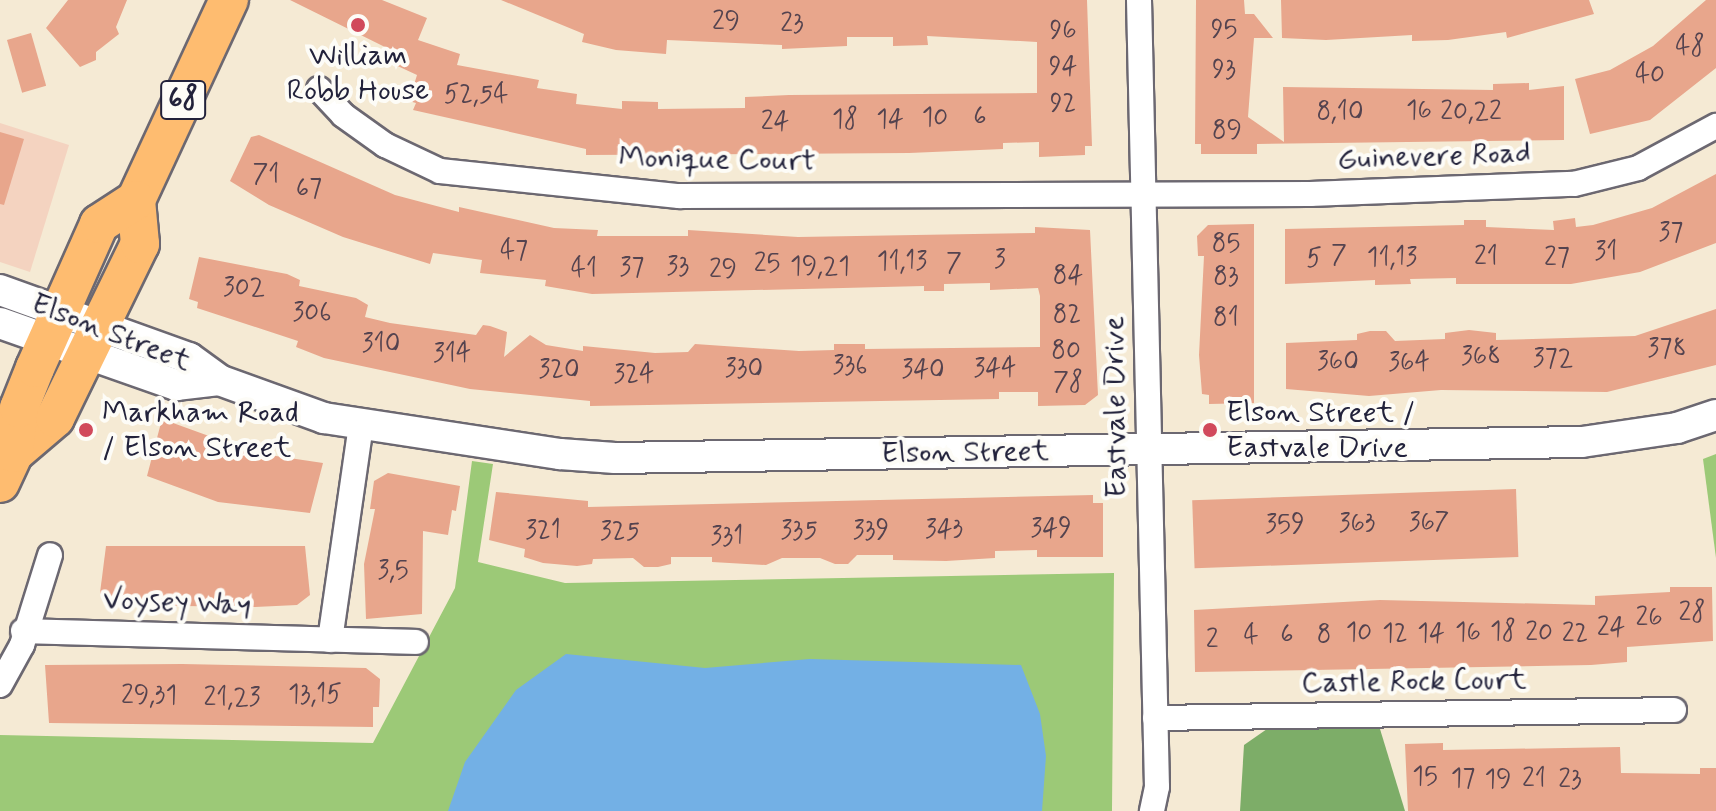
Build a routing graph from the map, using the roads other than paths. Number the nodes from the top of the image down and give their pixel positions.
1 (229, 0) edge
2 (1139, 0) edge
3 (319, 89) dead end
4 (1716, 126) edge
5 (1142, 195) junction
6 (136, 200) junction
7 (0, 290) edge
8 (0, 323) edge
9 (53, 326) junction
10 (94, 341) junction
11 (1716, 415) edge
12 (361, 424) junction
13 (1151, 451) junction
14 (7, 468) edge
15 (50, 555) dead end
16 (23, 631) junction
17 (330, 640) junction
18 (416, 642) dead end
19 (0, 685) edge
20 (1674, 710) dead end
21 (1155, 718) junction
22 (1152, 811) edge

1 - 6 main road, 68
2 - 5 street, Eastvale Drive
3 - 5 street, Monique Court
4 - 5 street, Guinevere Road
5 - 13 street, Eastvale Drive
6 - 9 main road
6 - 10 main road
7 - 9 street, Elson Street
8 - 9 street, Elson Street
9 - 10 street, Elson Street
9 - 14 main road
10 - 12 street, Elson Street
10 - 14 main road
11 - 13 street, Elson Street
12 - 13 street, Elson Street
12 - 17 street
13 - 21 street, Eastvale Drive
15 - 16 street
16 - 17 street, Voysey Way
16 - 19 street
17 - 18 street, Voysey Way
20 - 21 street, Castle Rock Court
21 - 22 street, Eastvale Drive

